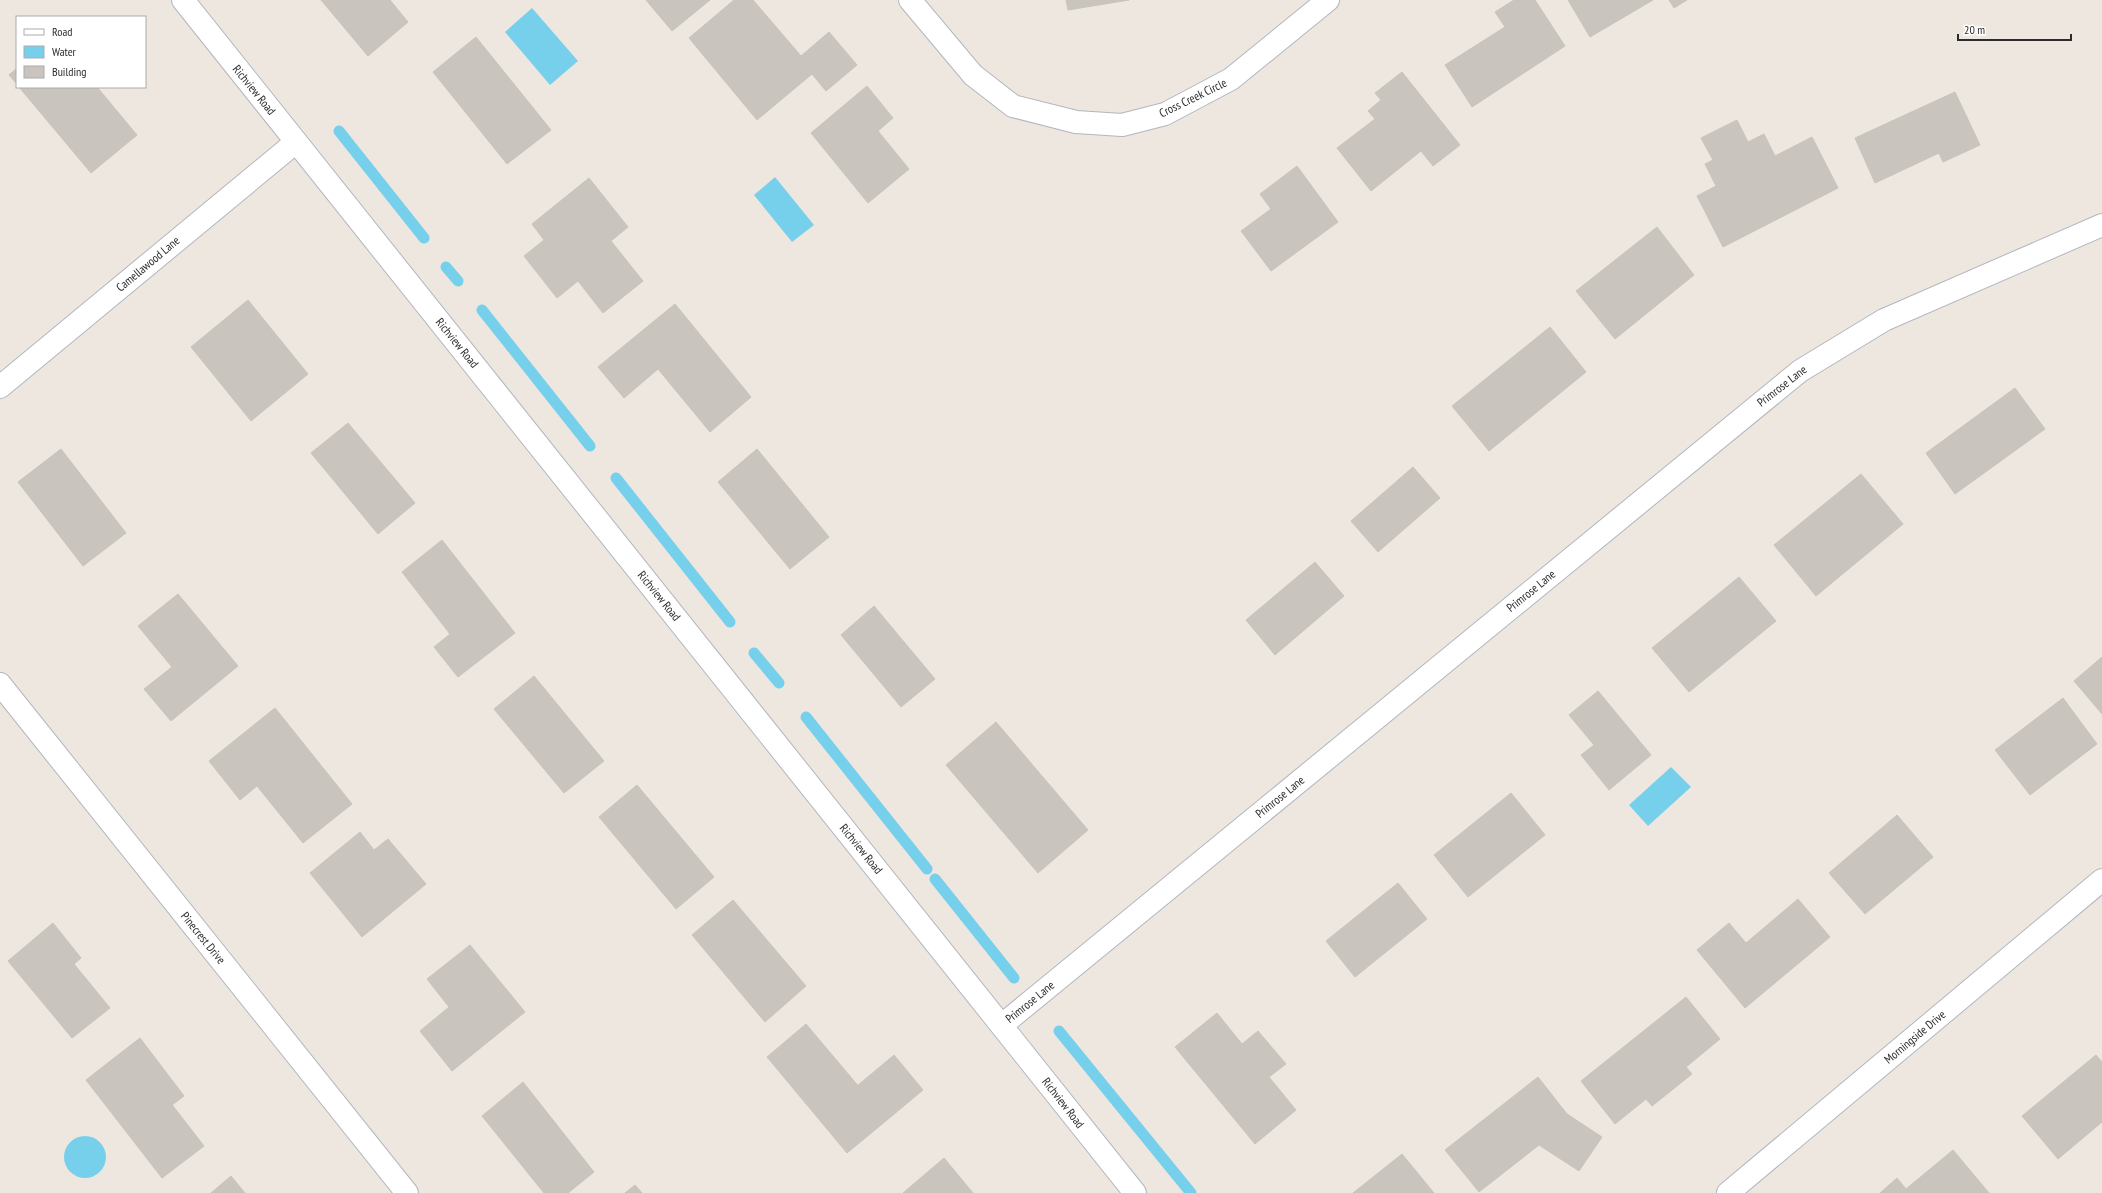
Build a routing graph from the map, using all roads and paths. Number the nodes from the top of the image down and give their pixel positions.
1 (182, 0) edge
2 (910, 0) edge
3 (1328, 0) edge
4 (296, 142) junction
5 (2102, 225) edge
6 (0, 387) edge
7 (0, 684) edge
8 (2102, 880) edge
9 (1002, 1025) junction
10 (407, 1193) edge
11 (1135, 1193) edge
12 (1728, 1193) edge

1 - 4 street, Richview Road
2 - 3 street, Cross Creek Circle
4 - 6 street, Camellawood Lane
4 - 9 street, Richview Road
5 - 9 street, Primrose Lane
7 - 10 street, Pinecrest Drive
8 - 12 street, Morningside Drive
9 - 11 street, Richview Road

